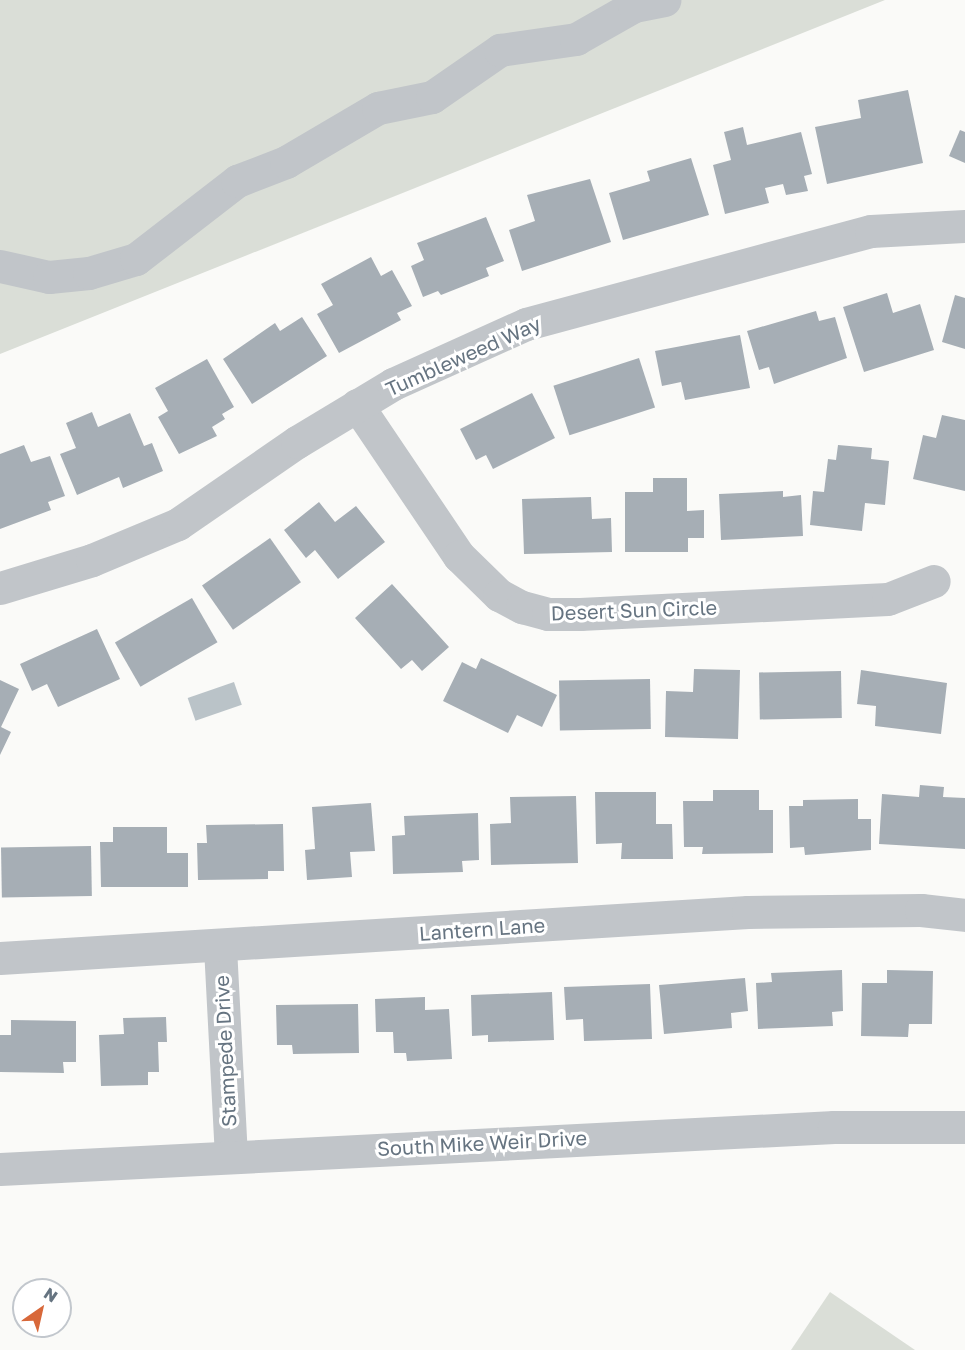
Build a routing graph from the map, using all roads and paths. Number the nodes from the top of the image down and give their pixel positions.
1 (664, 0) edge
2 (965, 225) edge
3 (0, 266) edge
4 (357, 405) junction
5 (934, 581) dead end
6 (0, 588) edge
7 (965, 915) edge
8 (220, 947) junction
9 (0, 958) edge
10 (965, 1127) edge
11 (231, 1154) junction
12 (0, 1169) edge

1 - 3 street
2 - 4 street, Tumbleweed Way
4 - 5 street, Desert Sun Circle
4 - 6 street, Tumbleweed Way
7 - 8 street, Lantern Lane
8 - 9 street, Lantern Lane
8 - 11 street, Stampede Drive
10 - 11 street, South Mike Weir Drive
11 - 12 street, South Mike Weir Drive

